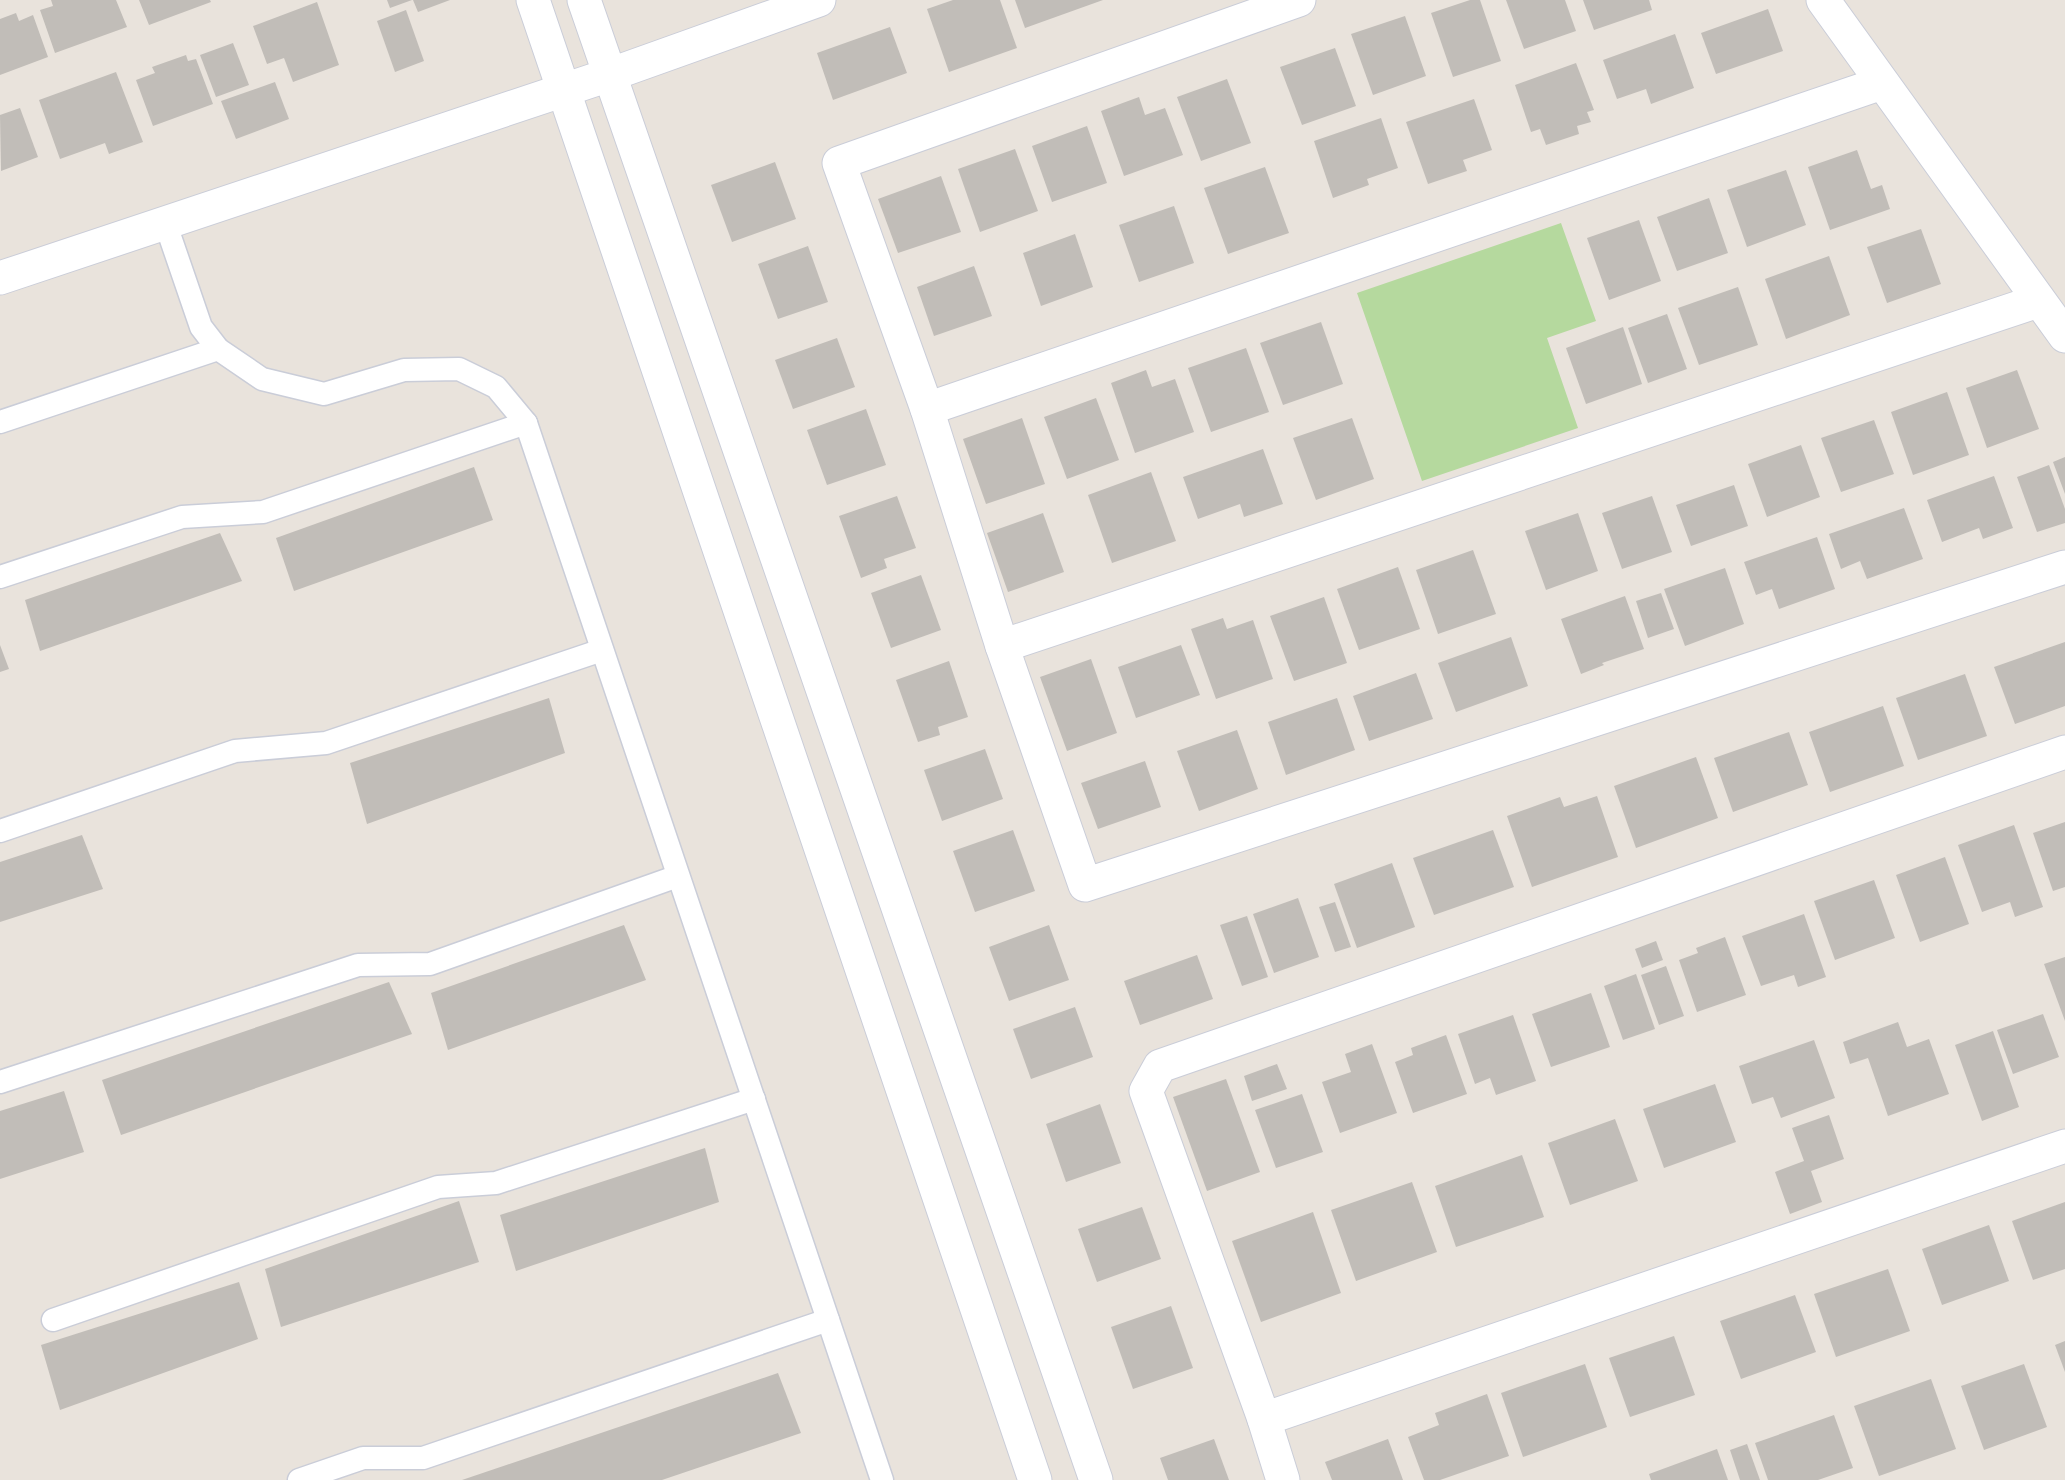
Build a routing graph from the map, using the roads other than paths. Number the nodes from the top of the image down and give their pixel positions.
1 (533, 0) edge
2 (584, 0) edge
3 (819, 0) edge
4 (1299, 0) edge
5 (1823, 0) edge
6 (609, 75) junction
7 (1882, 83) junction
8 (563, 90) junction
9 (165, 222) junction
10 (0, 278) edge
11 (2038, 301) junction
12 (2065, 336) edge
13 (219, 349) junction
14 (927, 409) junction
15 (0, 422) edge
16 (526, 423) junction
17 (2065, 567) edge
18 (0, 577) edge
19 (1002, 646) junction
20 (602, 650) junction
21 (2065, 752) edge
22 (0, 831) edge
23 (678, 876) junction
24 (0, 1082) edge
25 (753, 1099) junction
26 (2065, 1146) edge
27 (53, 1320) dead end
28 (828, 1320) junction
29 (1264, 1419) junction
30 (299, 1480) edge
31 (882, 1480) edge
32 (1035, 1480) edge
33 (1096, 1480) edge
34 (1283, 1480) edge

1 - 8 street
2 - 6 street
3 - 6 street
4 - 14 street
5 - 7 street
6 - 8 street
6 - 33 street
7 - 11 street
7 - 14 street
8 - 9 street
8 - 32 street
9 - 10 street
9 - 13 lane
11 - 12 street
11 - 19 street
13 - 15 lane
13 - 16 lane
14 - 19 street
16 - 18 lane
16 - 20 lane
17 - 19 street
20 - 22 lane
20 - 23 lane
21 - 29 street
23 - 24 lane
23 - 25 lane
25 - 27 lane
25 - 28 lane
26 - 29 street
28 - 30 lane
28 - 31 lane
29 - 34 street

